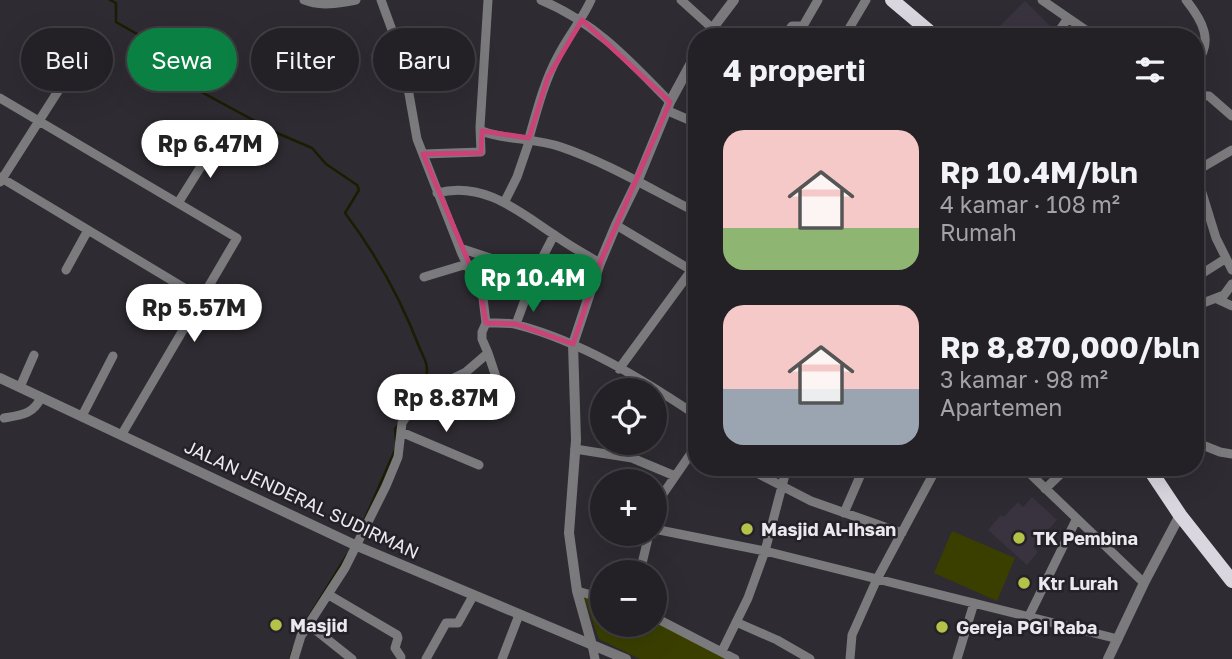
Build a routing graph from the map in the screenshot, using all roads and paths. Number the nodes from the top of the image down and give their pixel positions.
1 (304, 0) edge
2 (356, 0) edge
3 (382, 0) edge
4 (488, 0) edge
5 (541, 0) edge
6 (591, 0) edge
7 (681, 0) edge
8 (734, 0) edge
9 (818, 0) edge
10 (866, 0) edge
11 (892, 0) edge
12 (1042, 0) edge
13 (1186, 0) edge
14 (1068, 18) junction
15 (582, 20) junction
16 (392, 28) edge
17 (705, 28) edge
18 (714, 28) edge
19 (791, 28) edge
20 (849, 28) edge
21 (922, 28) edge
22 (1061, 28) edge
23 (1083, 28) edge
24 (1202, 28) edge
25 (1204, 32) edge
26 (1204, 50) edge
27 (688, 69) edge
28 (58, 91) edge
29 (410, 91) edge
30 (1204, 95) edge
31 (0, 98) edge
32 (668, 106) junction
33 (1232, 116) edge
34 (688, 118) edge
35 (39, 121) junction
36 (482, 131) junction
37 (530, 139) junction
38 (217, 141) dead end
39 (1232, 150) edge
40 (423, 154) junction
41 (1204, 166) edge
42 (1, 179) edge
43 (637, 182) junction
44 (437, 193) junction
45 (505, 201) junction
46 (1204, 202) edge
47 (178, 203) junction
48 (688, 208) edge
49 (616, 225) junction
50 (88, 230) junction
51 (554, 235) junction
52 (460, 248) junction
53 (1228, 259) edge
54 (499, 261) dead end
55 (600, 263) junction
56 (467, 264) junction
57 (688, 266) edge
58 (66, 270) dead end
59 (1232, 270) edge
60 (1204, 273) edge
61 (424, 276) dead end
62 (688, 279) edge
63 (1232, 284) edge
64 (201, 298) junction
65 (1217, 299) junction
66 (1204, 303) edge
67 (1232, 306) edge
68 (486, 323) junction
69 (516, 324) junction
70 (573, 344) junction
71 (488, 353) junction
72 (34, 355) dead end
73 (113, 356) dead end
74 (619, 369) junction
75 (0, 378) edge
76 (20, 387) junction
77 (41, 397) junction
78 (507, 410) dead end
79 (688, 410) edge
80 (82, 416) junction
81 (4, 418) dead end
82 (401, 432) junction
83 (122, 434) junction
84 (1204, 446) edge
85 (575, 449) junction
86 (1232, 454) edge
87 (688, 457) edge
88 (479, 465) dead end
89 (675, 475) junction
90 (761, 476) edge
91 (784, 476) edge
92 (860, 476) edge
93 (932, 476) edge
94 (1032, 476) edge
95 (1059, 476) edge
96 (1154, 476) edge
97 (667, 487) edge
98 (780, 487) junction
99 (1045, 489) junction
100 (844, 513) junction
101 (1180, 515) junction
102 (1076, 520) junction
103 (667, 532) edge
104 (902, 533) junction
105 (357, 546) junction
106 (765, 551) junction
107 (877, 579) junction
108 (1232, 581) edge
109 (1144, 583) junction
110 (577, 591) junction
111 (329, 595) junction
112 (590, 595) edge
113 (474, 596) junction
114 (974, 603) junction
115 (519, 615) junction
116 (1029, 616) junction
117 (736, 622) junction
118 (309, 624) junction
119 (667, 624) edge
120 (1118, 639) junction
121 (722, 651) junction
122 (592, 655) edge
123 (401, 658) edge
124 (294, 659) edge
125 (352, 659) edge
126 (426, 659) edge
127 (502, 659) edge
128 (626, 659) edge
129 (734, 659) edge
130 (810, 659) edge
131 (850, 659) edge
132 (957, 659) edge
133 (1108, 659) edge

1 - 2 street
3 - 16 street
4 - 36 street
5 - 15 street
6 - 15 street
7 - 17 street
8 - 18 street
9 - 19 street
10 - 20 street
11 - 21 highway
12 - 14 street
13 - 24 street
14 - 22 street
14 - 23 street
15 - 32 street
15 - 37 street
25 - 26 street
27 - 32 street
28 - 35 street
29 - 40 street
30 - 33 street
31 - 35 street
32 - 34 street
32 - 43 street
35 - 42 street
35 - 47 street
36 - 37 street
36 - 40 street
37 - 43 street
37 - 45 street
38 - 47 street
39 - 41 street
40 - 44 street
42 - 50 street
43 - 48 street
43 - 49 street
44 - 45 street
44 - 52 street
45 - 51 street
46 - 53 street
47 - 64 street
49 - 55 street
49 - 57 street
50 - 58 street
50 - 64 street
51 - 55 street
51 - 69 street
52 - 54 street
52 - 56 street
53 - 59 street
53 - 60 street
55 - 70 street
56 - 61 street
56 - 68 street
62 - 74 street
63 - 65 street
64 - 83 street
65 - 66 street
65 - 67 street
68 - 69 street
68 - 71 street
69 - 70 street
70 - 74 street
70 - 85 street
71 - 78 street
71 - 82 street
72 - 76 street
73 - 80 street
74 - 79 street
75 - 76 street, JALAN JENDERAL SUDIRMAN
76 - 77 street, JALAN JENDERAL SUDIRMAN
77 - 80 street, JALAN JENDERAL SUDIRMAN
77 - 81 street
80 - 83 street, JALAN JENDERAL SUDIRMAN
82 - 88 street
82 - 105 street
83 - 105 street, JALAN JENDERAL SUDIRMAN
84 - 86 street
85 - 89 street
85 - 110 street
87 - 89 street
89 - 97 street
90 - 98 street
91 - 98 street
92 - 100 street
93 - 104 street
94 - 99 street
95 - 99 street
96 - 101 highway
98 - 100 street
98 - 106 street
99 - 102 street
100 - 104 street
101 - 108 highway
101 - 109 street
102 - 109 street
102 - 116 street
103 - 106 street
104 - 107 street
105 - 111 street
105 - 113 street, JALAN JENDERAL SUDIRMAN
106 - 107 street
106 - 117 street
107 - 114 street
107 - 131 street
109 - 120 street
110 - 112 street
110 - 122 street
111 - 118 street
111 - 123 street
113 - 115 street, JALAN JENDERAL SUDIRMAN
113 - 126 street
114 - 116 street
114 - 132 street
115 - 122 street, JALAN JENDERAL SUDIRMAN
115 - 127 street
116 - 120 street
117 - 121 street
117 - 130 street
118 - 124 street
118 - 125 street
119 - 121 street
120 - 133 street
121 - 129 street
122 - 128 street, JALAN JENDERAL SUDIRMAN

